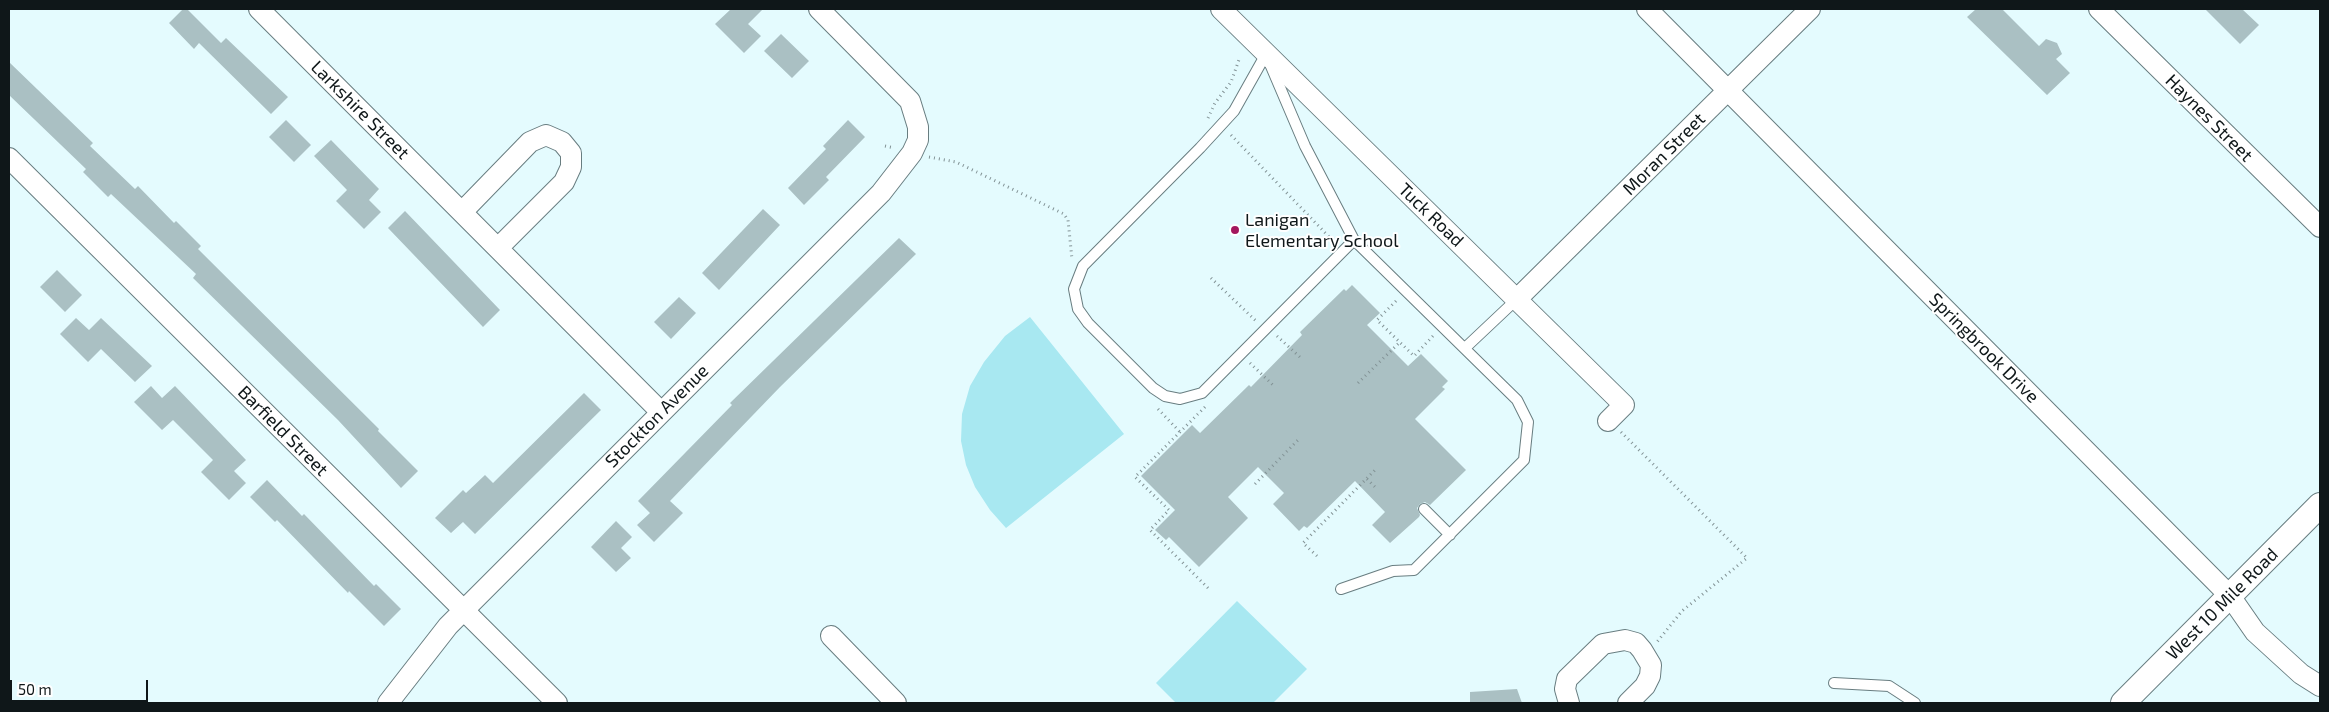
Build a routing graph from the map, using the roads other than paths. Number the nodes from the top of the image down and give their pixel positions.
1 (259, 9) edge
2 (819, 9) edge
3 (1221, 9) edge
4 (1647, 9) edge
5 (1810, 9) edge
6 (2099, 9) edge
7 (1266, 54) junction
8 (1729, 90) junction
9 (9, 158) edge
10 (462, 212) junction
11 (2320, 227) edge
12 (1354, 240) junction
13 (498, 248) junction
14 (1517, 299) junction
15 (1465, 348) junction
16 (661, 412) junction
17 (1608, 421) road end
18 (2320, 505) edge
19 (1424, 509) dead end
20 (1450, 535) junction
21 (1341, 589) dead end
22 (2230, 596) junction
23 (464, 611) junction
24 (831, 636) dead end
25 (1834, 683) dead end
26 (2320, 686) edge
27 (388, 703) edge
28 (557, 703) edge
29 (896, 703) edge
30 (1569, 703) edge
31 (1628, 703) edge
32 (1916, 703) edge
33 (2124, 703) edge

1 - 10 street, Larkshire Street
2 - 16 street, Stockton Avenue
3 - 7 street, Tuck Road
4 - 8 street, Springbrook Drive
5 - 8 street, Moran Street
6 - 11 street, Haynes Street
7 - 12 lane
7 - 12 lane
7 - 14 street, Tuck Road
8 - 14 street, Moran Street
8 - 22 street, Springbrook Drive
9 - 23 street, Barfield Street
10 - 13 street, Larkshire Street
10 - 13 street
12 - 15 lane
13 - 16 street, Larkshire Street
14 - 15 lane
14 - 17 street, Tuck Road
15 - 20 lane
16 - 23 street, Stockton Avenue
18 - 22 street, West 10 Mile Road
19 - 20 lane
20 - 21 lane
22 - 26 street, Springbrook Drive
22 - 33 street, West 10 Mile Road
23 - 27 street, Stockton Avenue
23 - 28 street, Barfield Street
24 - 29 street
25 - 32 lane
30 - 31 street

